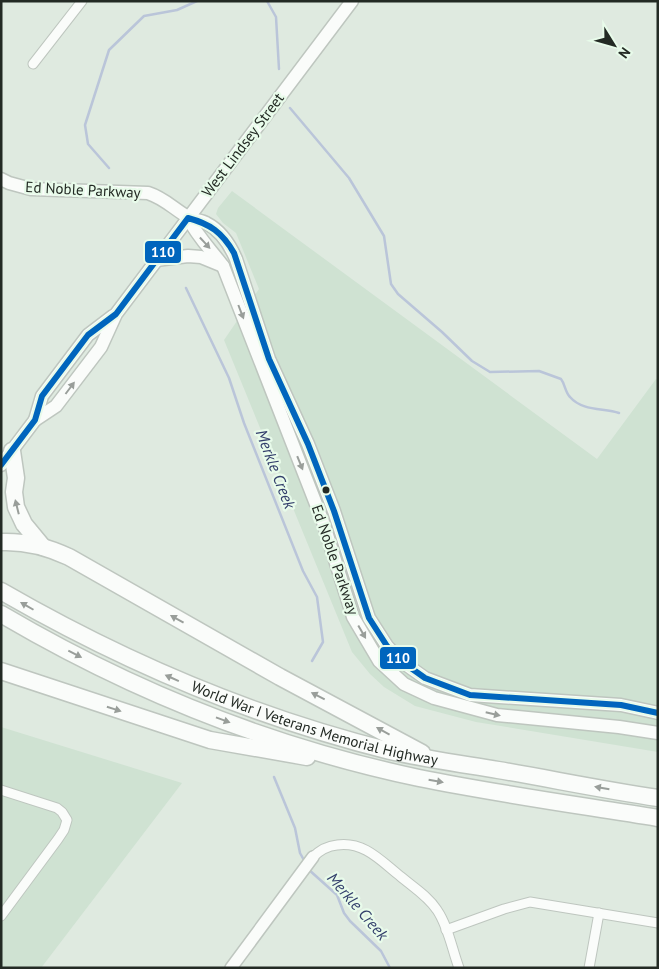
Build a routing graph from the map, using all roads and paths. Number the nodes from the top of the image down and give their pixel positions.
1 (82, 1) edge
2 (352, 1) edge
3 (33, 64) dead end
4 (1, 179) edge
5 (188, 218) junction
6 (156, 260) junction
7 (223, 266) junction
8 (116, 314) junction
9 (35, 420) junction
10 (12, 451) junction
11 (1, 465) edge
12 (1, 542) edge
13 (43, 547) junction
14 (1, 591) edge
15 (1, 614) edge
16 (1, 672) edge
17 (658, 713) edge
18 (658, 733) edge
19 (435, 760) junction
20 (388, 770) junction
21 (1, 790) edge
22 (654, 798) edge
23 (658, 818) edge
24 (313, 857) joint
25 (599, 913) junction
26 (1, 916) edge
27 (658, 923) edge
28 (446, 930) junction
29 (232, 968) edge
30 (459, 968) edge
31 (589, 968) edge

1 - 3 street
2 - 5 main road, West Lindsey Street
4 - 5 main road, Ed Noble Parkway
5 - 6 main road, West Lindsey Street
5 -> 7 main road, Ed Noble Parkway
5 - 17 main road, Ed Noble Parkway
6 - 7 main road
6 - 8 main road, West Lindsey Street
7 -> 18 main road, Ed Noble Parkway
9 -> 8 main road, West Lindsey Street
8 - 9 main road, West Lindsey Street
9 - 10 main road, West Lindsey Street
10 - 11 main road, West Lindsey Street
13 -> 10 highway
12 - 13 highway
19 -> 13 highway
19 -> 14 highway, World War I Veterans Memorial Highway
15 -> 20 highway, World War I Veterans Memorial Highway
16 -> 20 highway
22 -> 19 highway, World War I Veterans Memorial Highway
20 -> 23 highway, World War I Veterans Memorial Highway
21 - 26 street
24 - 28 street
24 - 29 street
25 - 27 street
25 - 28 street
25 - 31 street
28 - 30 street

